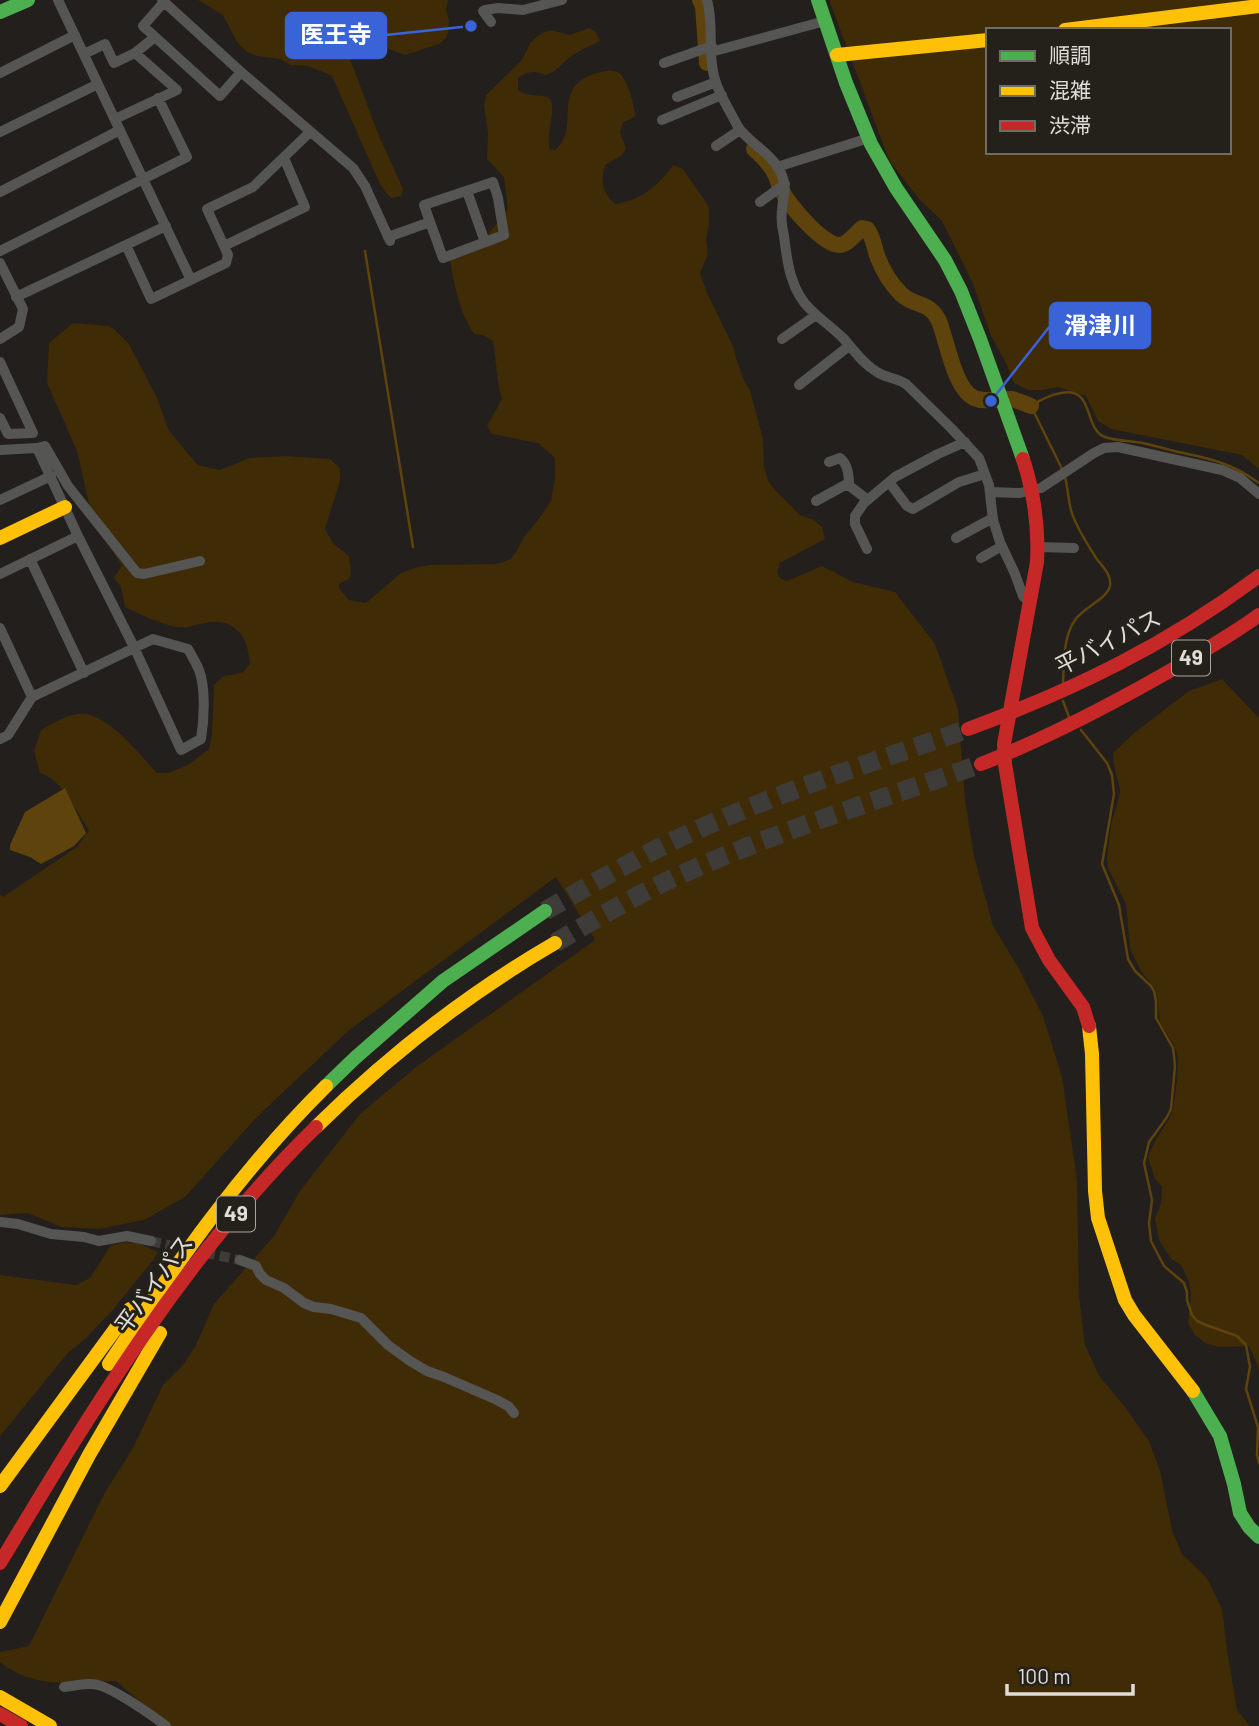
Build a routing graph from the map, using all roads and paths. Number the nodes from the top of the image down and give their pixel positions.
1 (28, 0) edge
2 (58, 0) edge
3 (562, 0) edge
4 (707, 0) edge
5 (818, 0) edge
6 (163, 1) edge
7 (1259, 6) edge
8 (0, 12) edge
9 (825, 21) junction
10 (491, 22) dead end
11 (1081, 28) edge
12 (75, 35) junction
13 (155, 37) junction
14 (986, 40) edge
15 (712, 49) junction
16 (135, 53) junction
17 (84, 54) junction
18 (837, 55) junction
19 (664, 63) dead end
20 (241, 72) junction
21 (0, 73) edge
22 (716, 82) junction
23 (98, 84) junction
24 (722, 95) junction
25 (677, 97) dead end
26 (158, 99) junction
27 (115, 119) junction
28 (662, 120) dead end
29 (120, 130) junction
30 (740, 130) junction
31 (0, 132) edge
32 (310, 132) junction
33 (869, 138) junction
34 (716, 146) dead end
35 (284, 158) junction
36 (777, 167) junction
37 (143, 178) junction
38 (785, 184) junction
39 (467, 191) junction
40 (0, 192) edge
41 (760, 202) dead end
42 (782, 219) junction
43 (430, 222) junction
44 (166, 226) junction
45 (771, 226) dead end
46 (485, 242) junction
47 (127, 245) junction
48 (224, 246) junction
49 (0, 251) edge
50 (0, 263) edge
51 (191, 280) junction
52 (16, 297) junction
53 (816, 315) junction
54 (782, 338) dead end
55 (0, 339) edge
56 (849, 346) junction
57 (0, 362) edge
58 (799, 385) dead end
59 (5, 387) edge
60 (0, 418) edge
61 (965, 442) junction
62 (37, 448) junction
63 (0, 450) edge
64 (830, 463) dead end
65 (985, 474) junction
66 (51, 476) junction
67 (889, 482) junction
68 (849, 485) junction
69 (1032, 490) junction
70 (990, 492) junction
71 (1259, 494) edge
72 (0, 500) edge
73 (867, 500) junction
74 (816, 502) dead end
75 (65, 507) junction
76 (993, 518) junction
77 (78, 536) junction
78 (0, 538) edge
79 (956, 538) dead end
80 (1002, 546) junction
81 (1039, 547) junction
82 (1074, 548) dead end
83 (867, 549) dead end
84 (981, 558) dead end
85 (30, 559) junction
86 (200, 561) dead end
87 (0, 574) edge
88 (1259, 576) edge
89 (1030, 603) junction
90 (1259, 615) edge
91 (0, 628) edge
92 (134, 647) junction
93 (84, 673) junction
94 (32, 697) junction
95 (968, 729) tunnel mouth
96 (0, 739) edge
97 (984, 762) tunnel mouth
98 (545, 911) tunnel mouth
99 (555, 943) tunnel mouth
100 (355, 1058) junction
101 (283, 1161) junction
102 (0, 1222) edge
103 (151, 1241) tunnel mouth
104 (240, 1260) tunnel mouth
105 (514, 1413) dead end
106 (0, 1486) edge
107 (1259, 1537) edge
108 (0, 1540) edge
109 (0, 1563) edge
110 (0, 1622) edge
111 (64, 1687) dead end
112 (0, 1697) edge
113 (0, 1714) edge
114 (21, 1726) edge
115 (50, 1726) edge
116 (166, 1726) edge

1 - 8 main road
2 - 12 street
3 - 10 street
4 - 15 street
5 - 9 main road
6 - 13 street
6 - 20 street
7 - 11 main road
9 - 15 street
9 - 18 main road
12 - 17 street
12 - 21 street
13 - 16 street
13 - 20 street
14 - 18 main road
15 - 19 street
15 - 22 street
16 - 17 street
16 - 26 street
17 - 23 street
18 - 33 main road
20 - 32 street
22 - 24 street
22 - 25 street
23 - 27 street
23 - 31 street
24 - 28 street
24 - 30 street
26 - 27 street
26 - 37 street
27 - 29 street
29 - 37 street
29 - 40 street
30 - 34 street
30 - 36 street
32 - 35 street
32 - 43 street
33 - 36 street
33 - 69 main road
35 - 48 street
35 - 48 street
36 - 38 street
37 - 44 street
37 - 49 street
38 - 41 street
38 - 42 street
39 - 43 street
39 - 46 street
39 - 46 street
42 - 45 street
42 - 53 street
43 - 46 street
44 - 47 street
44 - 51 street
47 - 51 street
47 - 52 street
48 - 51 street
50 - 52 street
52 - 55 street
53 - 54 street
53 - 56 street
56 - 58 street
56 - 61 street
57 - 59 street
59 - 60 street
61 - 65 street
61 - 67 street
62 - 63 street
62 - 66 street
62 - 86 street
64 - 68 street
65 - 67 street
65 - 70 street
66 - 72 street
66 - 75 street
67 - 73 street
68 - 73 street
68 - 74 street
69 - 70 street
69 - 71 street
69 - 81 main road
70 - 76 street
73 - 83 street
75 - 77 street
75 - 78 main road
76 - 79 street
76 - 80 street
77 - 85 street
77 - 92 street
80 - 84 street
80 - 89 street
81 - 82 street
81 - 89 main road
85 - 87 street
85 - 93 street
88 - 95 main road, 平バイパス / 49
89 - 107 main road
90 - 97 main road, 49
91 - 94 street
92 - 92 street
92 - 93 street
93 - 94 street
94 - 96 street
98 - 100 main road, 平バイパス / 49
99 - 101 main road, 平バイパス / 49
100 - 106 main road
100 - 108 main road, 平バイパス / 49
101 - 109 main road, 平バイパス / 49
101 - 110 main road
102 - 103 street
104 - 105 street
111 - 116 street
112 - 115 main road
113 - 114 main road

